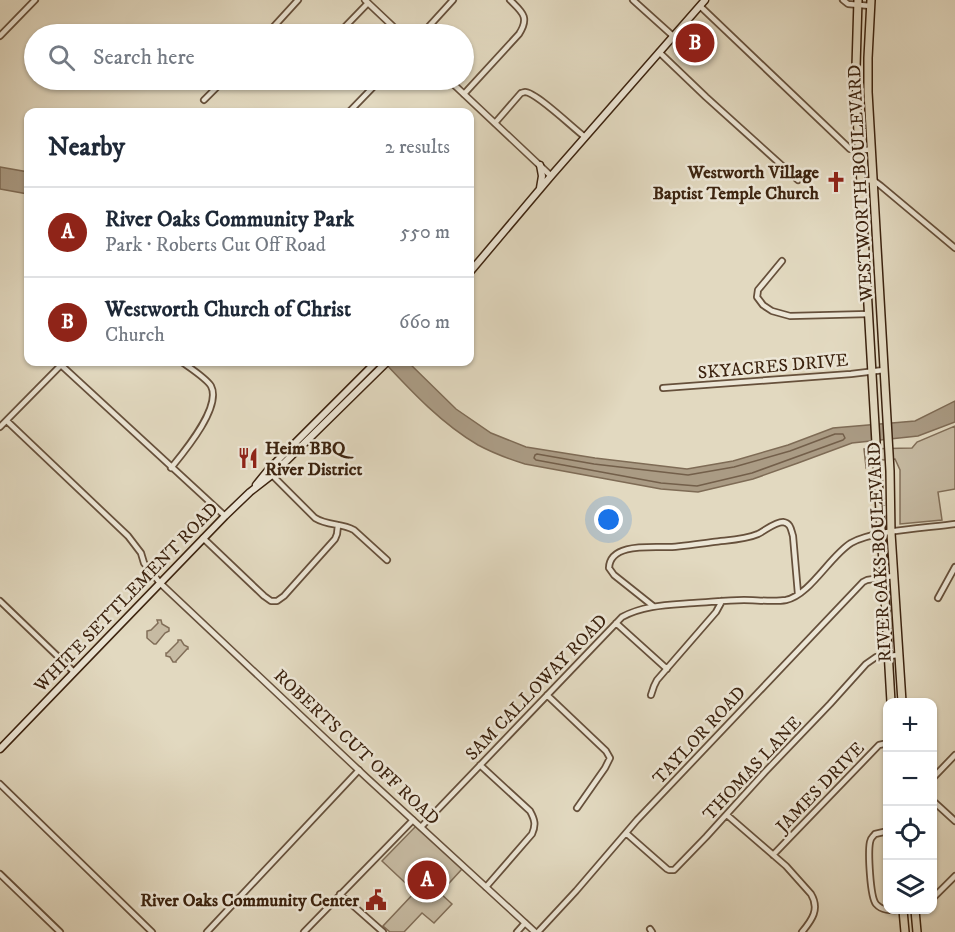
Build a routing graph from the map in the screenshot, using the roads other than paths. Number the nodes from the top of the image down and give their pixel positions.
1 (35, 0) edge
2 (298, 0) edge
3 (453, 0) edge
4 (510, 0) edge
5 (633, 0) edge
6 (705, 0) edge
7 (843, 0) edge
8 (366, 1) edge
9 (858, 3) edge
10 (871, 3) edge
11 (700, 6) junction
12 (276, 24) edge
13 (346, 24) edge
14 (390, 24) edge
15 (431, 24) edge
16 (0, 36) edge
17 (673, 36) junction
18 (659, 52) junction
19 (474, 82) edge
20 (214, 90) edge
21 (370, 90) edge
22 (461, 90) edge
23 (467, 90) edge
24 (464, 93) junction
25 (204, 100) dead end
26 (353, 108) edge
27 (495, 123) junction
28 (585, 137) junction
29 (872, 150) junction
30 (859, 151) junction
31 (540, 165) junction
32 (551, 176) junction
33 (798, 180) dead end
34 (873, 180) junction
35 (861, 181) junction
36 (540, 188) junction
37 (495, 240) junction
38 (955, 248) edge
39 (782, 261) dead end
40 (474, 262) edge
41 (474, 267) edge
42 (869, 314) junction
43 (59, 366) edge
44 (65, 366) edge
45 (187, 366) edge
46 (372, 366) edge
47 (383, 366) edge
48 (885, 370) junction
49 (872, 371) junction
50 (663, 388) dead end
51 (886, 400) joint
52 (874, 402) joint
53 (7, 421) junction
54 (0, 427) edge
55 (282, 460) junction
56 (171, 468) junction
57 (272, 475) junction
58 (249, 492) junction
59 (225, 516) junction
60 (955, 524) edge
61 (338, 525) junction
62 (891, 532) junction
63 (881, 534) junction
64 (203, 538) junction
65 (387, 561) dead end
66 (955, 567) edge
67 (893, 576) junction
68 (884, 577) junction
69 (160, 583) junction
70 (798, 594) junction
71 (939, 598) dead end
72 (0, 601) edge
73 (722, 601) junction
74 (653, 606) junction
75 (616, 622) junction
76 (888, 655) junction
77 (899, 655) junction
78 (668, 669) junction
79 (74, 672) junction
80 (548, 694) junction
81 (651, 694) dead end
82 (891, 698) edge
83 (902, 698) edge
84 (883, 744) edge
85 (0, 749) edge
86 (955, 755) edge
87 (480, 765) junction
88 (359, 770) junction
89 (937, 775) edge
90 (0, 784) edge
91 (937, 804) edge
92 (577, 808) dead end
93 (727, 814) junction
94 (413, 820) junction
95 (955, 822) edge
96 (421, 827) junction
97 (883, 832) edge
98 (626, 833) junction
99 (773, 855) junction
100 (0, 874) edge
101 (955, 876) edge
102 (486, 887) junction
103 (340, 894) junction
104 (937, 895) edge
105 (883, 908) edge
106 (904, 914) edge
107 (915, 914) edge
108 (525, 923) junction
109 (60, 932) edge
110 (152, 932) edge
111 (207, 932) edge
112 (304, 932) edge
113 (383, 932) edge
114 (517, 932) edge
115 (536, 932) edge
116 (802, 932) edge
117 (905, 932) edge
118 (916, 932) edge

1 - 16 street
2 - 12 street
3 - 15 street
4 - 19 street
5 - 17 street
6 - 11 main road
7 - 9 street
8 - 13 street
8 - 14 street
9 - 10 street
9 - 30 main road, WESTWORTH BOULEVARD
10 - 29 main road, WESTWORTH BOULEVARD
11 - 17 main road
11 - 30 street
17 - 18 main road
18 - 28 main road
18 - 33 street
20 - 25 street
21 - 26 street
22 - 24 street
23 - 24 street
24 - 27 street
27 - 28 street
27 - 31 street
28 - 32 main road
29 - 30 street
29 - 34 main road, WESTWORTH BOULEVARD
30 - 35 main road, WESTWORTH BOULEVARD
31 - 32 street
31 - 36 main road
32 - 36 main road
34 - 35 street
34 - 38 street
34 - 48 main road, WESTWORTH BOULEVARD
35 - 42 main road, WESTWORTH BOULEVARD
36 - 37 main road
37 - 40 main road
37 - 41 main road
39 - 42 street
42 - 49 main road, WESTWORTH BOULEVARD
43 - 53 street
44 - 56 street
45 - 56 street
46 - 55 main road, WHITE SETTLEMENT ROAD
47 - 55 main road, WHITE SETTLEMENT ROAD
48 - 49 street, SKYACRES DRIVE
48 - 51 main road, WESTWORTH BOULEVARD
49 - 50 street, SKYACRES DRIVE
49 - 52 main road, WESTWORTH BOULEVARD
51 - 62 main road, RIVER OAKS BOULEVARD
52 - 63 main road, RIVER OAKS BOULEVARD
53 - 54 street
53 - 69 street
55 - 57 main road, WHITE SETTLEMENT ROAD
55 - 58 main road, WHITE SETTLEMENT ROAD
56 - 59 street
57 - 58 main road, WHITE SETTLEMENT ROAD
57 - 61 street
58 - 59 main road, WHITE SETTLEMENT ROAD
59 - 64 main road, WHITE SETTLEMENT ROAD
60 - 62 street
61 - 64 street
61 - 65 street
62 - 63 street
62 - 67 main road, RIVER OAKS BOULEVARD
63 - 68 main road, RIVER OAKS BOULEVARD
63 - 70 street
64 - 69 main road, WHITE SETTLEMENT ROAD
66 - 71 street
67 - 68 street, TAYLOR ROAD
67 - 77 main road, RIVER OAKS BOULEVARD
68 - 76 main road, RIVER OAKS BOULEVARD
68 - 98 street, TAYLOR ROAD
69 - 79 main road, WHITE SETTLEMENT ROAD
69 - 88 street, ROBERTS CUT OFF ROAD
70 - 73 street, SAM CALLOWAY ROAD
70 - 74 street
72 - 79 street
73 - 74 street, SAM CALLOWAY ROAD
73 - 78 street
74 - 75 street, SAM CALLOWAY ROAD
75 - 78 street
75 - 80 street, SAM CALLOWAY ROAD
76 - 77 street, THOMAS LANE
76 - 82 main road, RIVER OAKS BOULEVARD
76 - 93 street, THOMAS LANE
77 - 83 main road, RIVER OAKS BOULEVARD
78 - 81 street
79 - 85 main road, WHITE SETTLEMENT ROAD
80 - 87 street, SAM CALLOWAY ROAD
80 - 92 street
84 - 99 street, JAMES DRIVE
86 - 89 street
87 - 96 street, SAM CALLOWAY ROAD
87 - 102 street
88 - 94 street, ROBERTS CUT OFF ROAD
88 - 111 street
90 - 110 street
91 - 95 street
93 - 98 street, THOMAS LANE
93 - 99 street
94 - 96 street, ROBERTS CUT OFF ROAD
94 - 103 street
96 - 102 street, ROBERTS CUT OFF ROAD
97 - 105 street
98 - 115 street, TAYLOR ROAD
99 - 116 street
100 - 109 street
101 - 104 street
102 - 108 street, ROBERTS CUT OFF ROAD
103 - 112 street
103 - 113 street
106 - 117 main road
107 - 118 main road
108 - 114 street
108 - 115 street, ROBERTS CUT OFF ROAD

